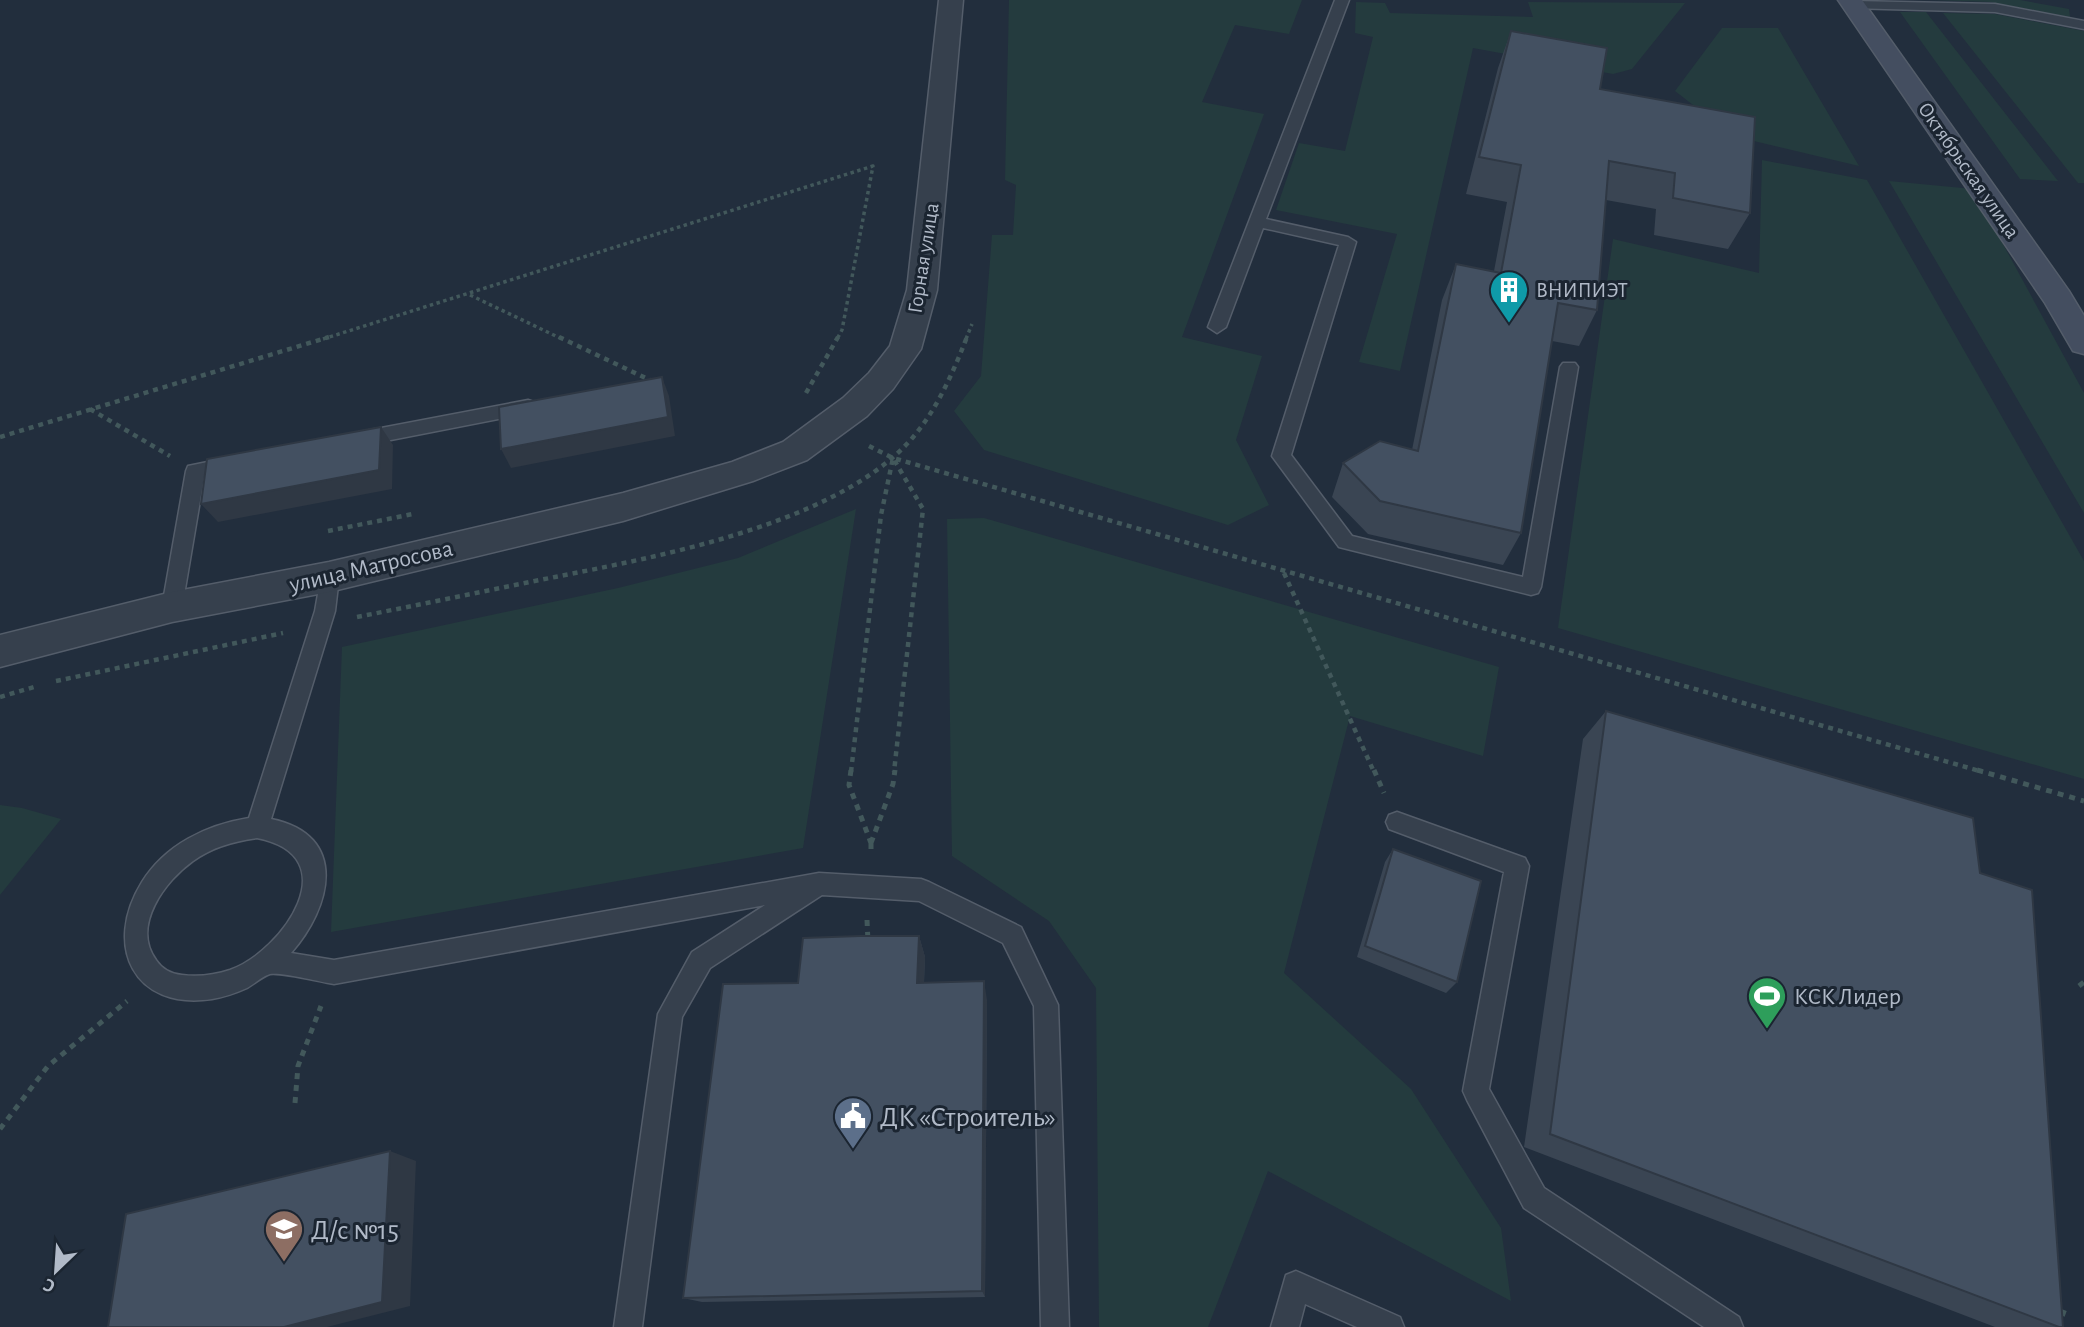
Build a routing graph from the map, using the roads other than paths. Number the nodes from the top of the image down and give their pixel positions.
1 (951, 0) edge
2 (1342, 0) edge
3 (1852, 3) edge
4 (2084, 25) edge
5 (1257, 222) junction
6 (1217, 327) dead end
7 (2084, 343) edge
8 (1569, 367) dead end
9 (548, 403) edge
10 (344, 442) edge
11 (249, 461) edge
12 (741, 472) joint
13 (329, 577) junction
14 (172, 607) junction
15 (0, 651) edge
16 (1397, 822) road end
17 (257, 827) junction
18 (819, 884) junction
19 (268, 962) junction
20 (628, 1327) edge
21 (1055, 1327) edge
22 (1285, 1327) edge
23 (1390, 1327) edge
24 (1729, 1327) edge

1 - 12 street, Горная улица
2 - 5 lane
3 - 4 lane
3 - 7 street, Октябрьская улица
5 - 6 lane
5 - 8 lane
9 - 10 lane
11 - 14 lane
12 - 13 street, улица Матросова
13 - 14 street, улица Матросова
13 - 17 lane
14 - 15 street, улица Матросова
16 - 24 lane
17 - 19 lane
17 - 19 lane
18 - 19 lane
18 - 20 lane
18 - 21 lane
22 - 23 lane

